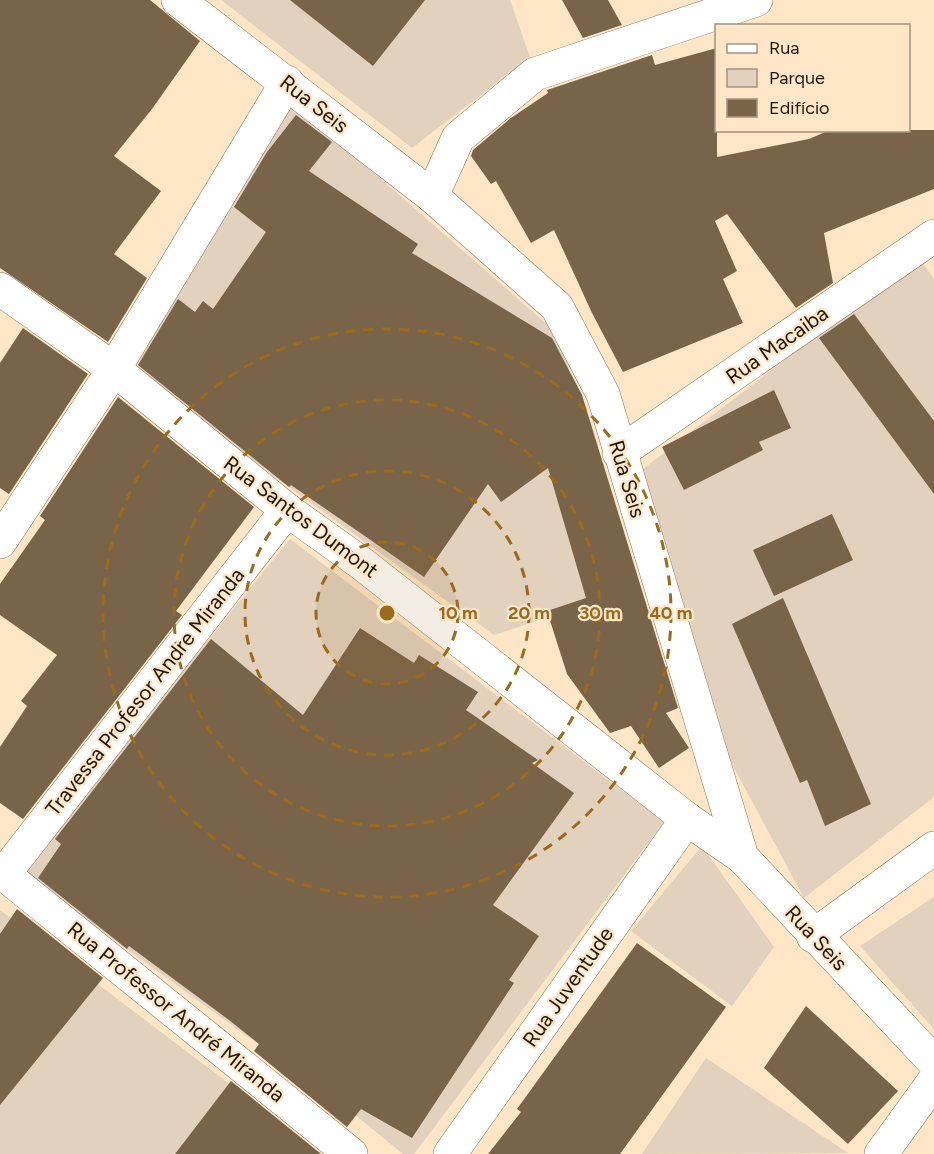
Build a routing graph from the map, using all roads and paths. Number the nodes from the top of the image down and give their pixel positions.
1 (178, 0) edge
2 (756, 0) edge
3 (287, 82) junction
4 (432, 195) junction
5 (934, 236) edge
6 (0, 289) edge
7 (114, 369) junction
8 (619, 453) junction
9 (287, 510) junction
10 (0, 543) edge
11 (687, 819) junction
12 (934, 848) edge
13 (742, 857) junction
14 (2, 872) edge
15 (813, 936) junction
16 (934, 1062) edge
17 (934, 1081) edge
18 (351, 1154) edge
19 (450, 1154) edge
20 (881, 1154) edge

1 - 3 street, Rua Seis
2 - 4 street
3 - 4 street, Rua Seis
3 - 7 street
4 - 8 street, Rua Seis
5 - 8 street, Rua Macaiba
6 - 7 street, Rua Santos Dumont
7 - 9 street, Rua Santos Dumont
7 - 10 street
8 - 13 street, Rua Seis
9 - 11 street, Rua Santos Dumont
9 - 14 street, Travessa Profesor Andre Miranda
11 - 13 street, Rua Santos Dumont
11 - 19 street, Rua Juventude
12 - 15 street
13 - 15 street, Rua Seis
14 - 18 street, Rua Professor André Miranda
15 - 16 street, Rua Seis
17 - 20 street

